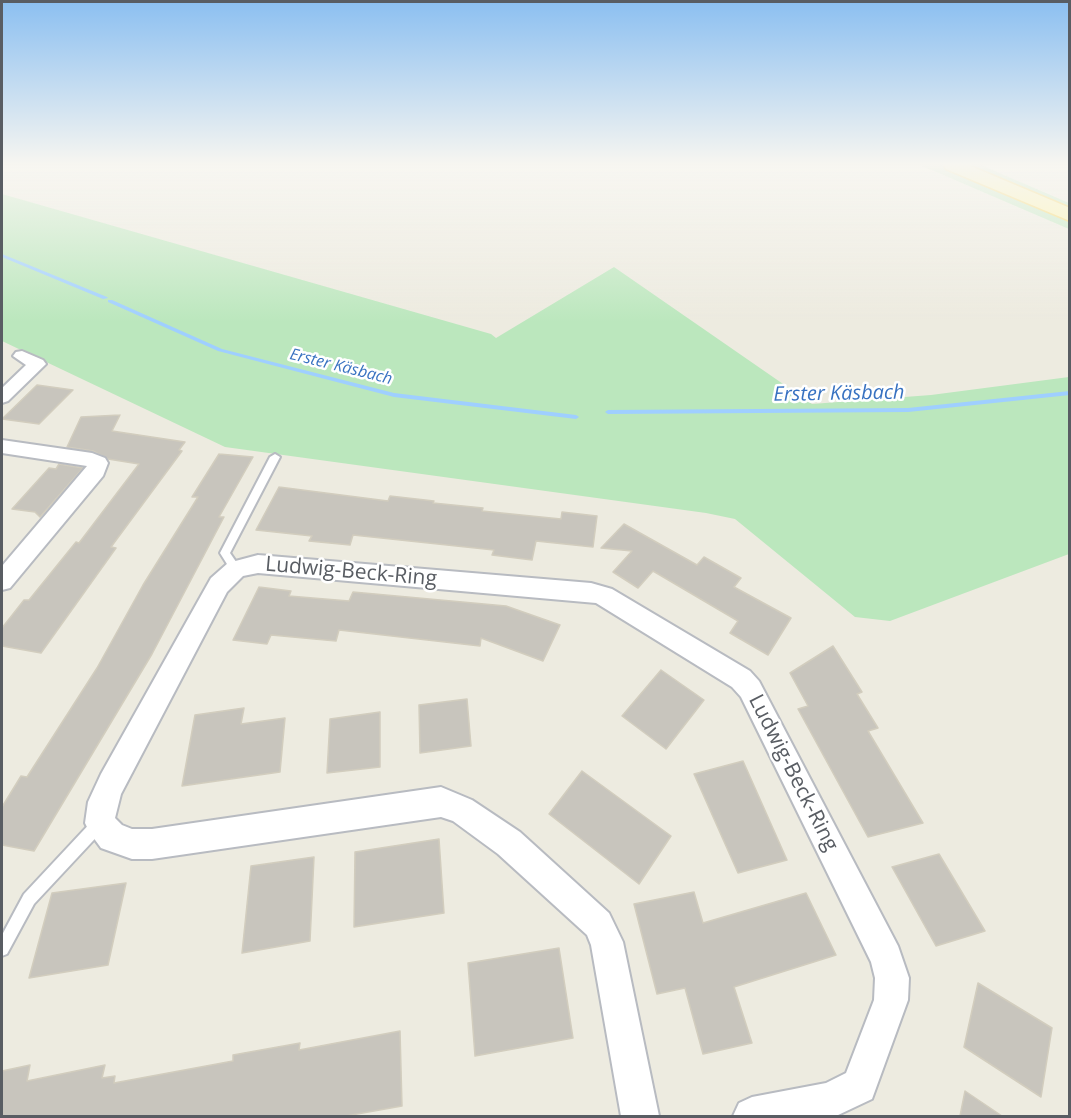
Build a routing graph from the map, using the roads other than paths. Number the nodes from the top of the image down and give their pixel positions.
1 (22, 356) dead end
2 (2, 397) edge
3 (2, 447) edge
4 (275, 457) dead end
5 (236, 569) junction
6 (2, 581) edge
7 (100, 823) junction
8 (2, 950) edge
9 (640, 1116) edge
10 (752, 1116) edge

1 - 2 street
3 - 6 street
4 - 5 lane
5 - 7 street
5 - 10 street, Ludwig-Beck-Ring
7 - 8 lane
7 - 9 street

